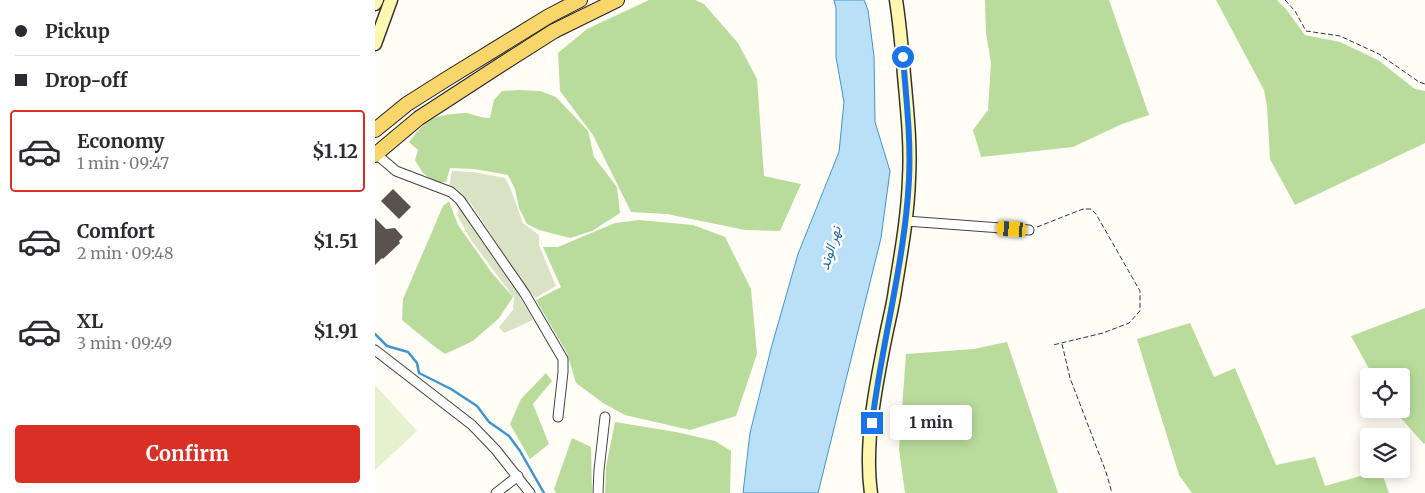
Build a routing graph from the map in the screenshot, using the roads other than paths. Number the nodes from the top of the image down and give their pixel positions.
1 (377, 0) edge
2 (391, 0) edge
3 (580, 0) edge
4 (617, 0) edge
5 (896, 0) edge
6 (901, 0) edge
7 (375, 4) edge
8 (899, 19) junction
9 (375, 44) edge
10 (403, 107) junction
11 (413, 123) junction
12 (375, 130) edge
13 (375, 155) edge
14 (906, 221) junction
15 (1029, 230) road end
16 (375, 350) edge
17 (558, 417) dead end
18 (605, 417) dead end
19 (518, 476) junction
20 (496, 493) edge
21 (529, 493) edge
22 (598, 493) edge
23 (871, 493) edge

1 - 7 street
2 - 9 street
3 - 10 main road
4 - 11 main road
5 - 8 street
6 - 8 street
8 - 14 street
10 - 11 main road
10 - 12 main road
11 - 13 main road
13 - 17 street
14 - 15 street
14 - 23 street
16 - 19 street
18 - 22 street
19 - 20 street
19 - 21 street

